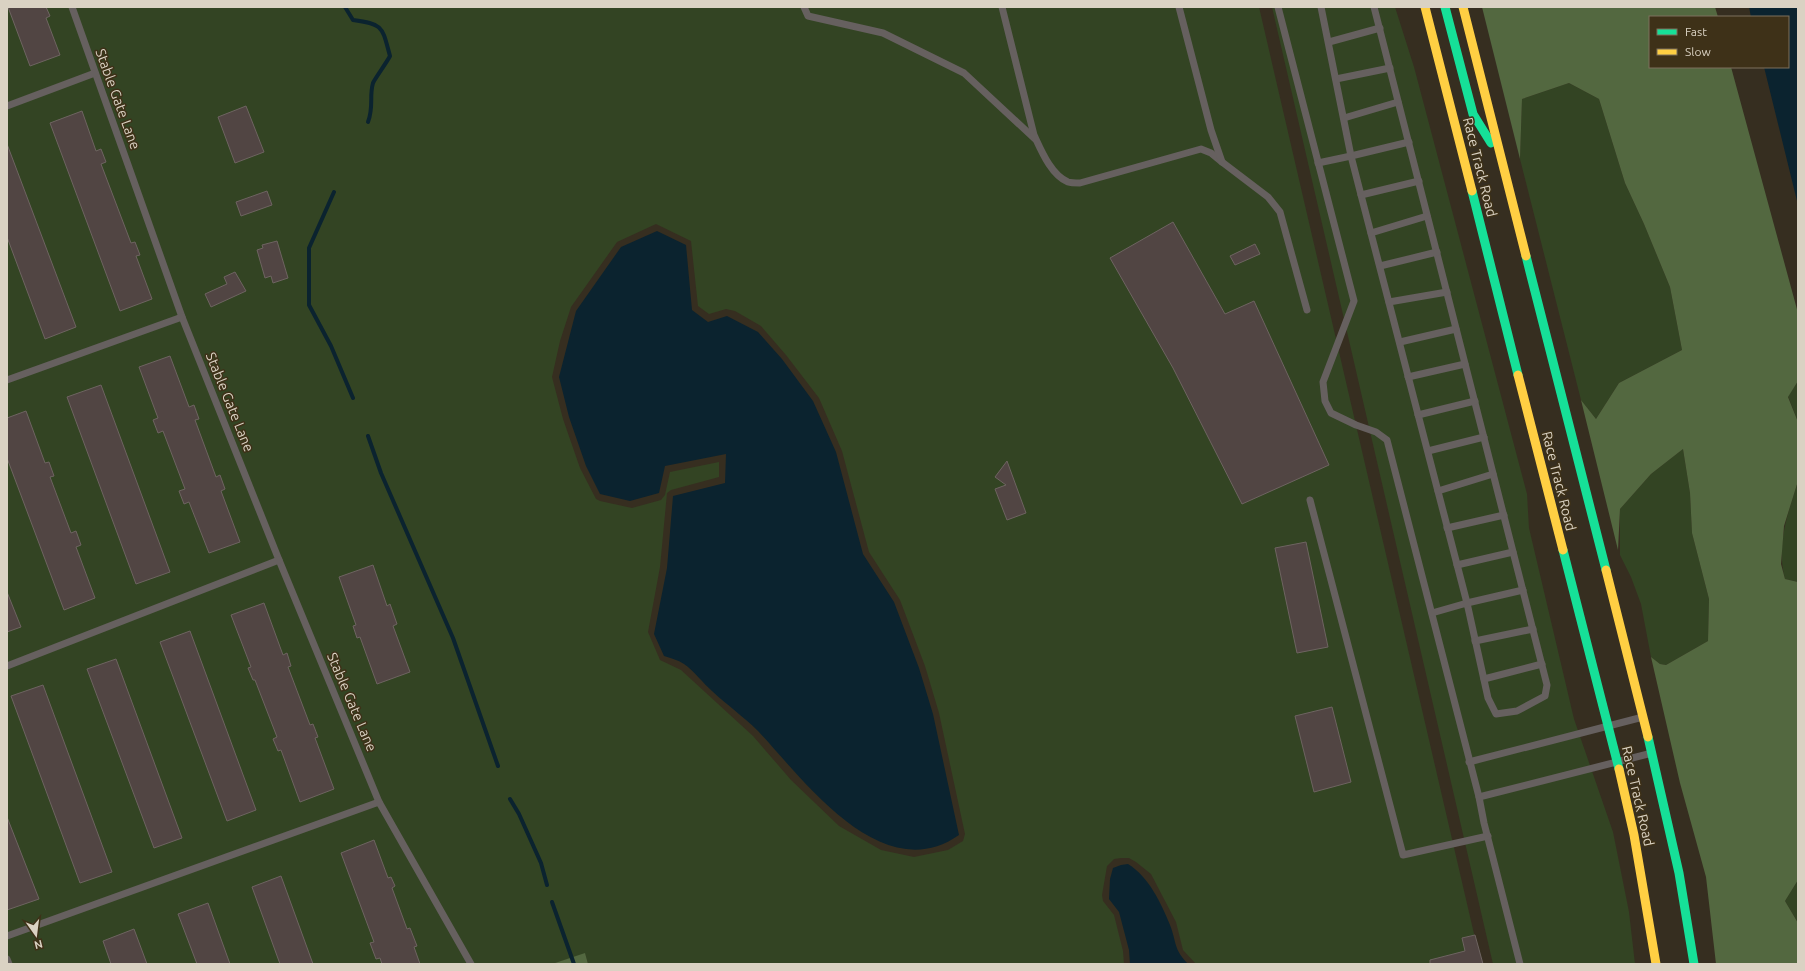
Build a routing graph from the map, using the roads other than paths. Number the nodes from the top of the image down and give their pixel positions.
1 (72, 7) edge
2 (804, 7) edge
3 (1002, 7) edge
4 (1179, 7) edge
5 (1278, 7) edge
6 (1322, 7) edge
7 (1374, 7) edge
8 (1425, 7) edge
9 (1445, 7) edge
10 (1463, 7) edge
11 (1380, 28) junction
12 (1329, 42) junction
13 (1390, 68) junction
14 (95, 73) junction
15 (1336, 79) junction
16 (1398, 102) junction
17 (7, 106) edge
18 (1344, 118) junction
19 (1037, 140) junction
20 (1409, 142) junction
21 (1351, 156) junction
22 (1501, 160) junction
23 (1222, 162) junction
24 (1318, 163) junction
25 (1418, 181) junction
26 (1361, 195) junction
27 (1427, 216) junction
28 (1371, 233) junction
29 (1437, 252) junction
30 (1380, 266) junction
31 (1447, 292) junction
32 (1389, 302) junction
33 (1307, 310) dead end
34 (182, 317) junction
35 (1456, 329) junction
36 (1400, 342) junction
37 (1465, 364) junction
38 (1408, 377) junction
39 (7, 380) edge
40 (1475, 402) junction
41 (1418, 415) junction
42 (1484, 437) junction
43 (1428, 451) junction
44 (1493, 474) junction
45 (1438, 491) junction
46 (1310, 500) dead end
47 (1504, 515) junction
48 (1447, 528) junction
49 (1513, 552) junction
50 (279, 560) junction
51 (1457, 565) junction
52 (1523, 590) junction
53 (1467, 603) junction
54 (1432, 613) junction
55 (1533, 629) junction
56 (1475, 641) junction
57 (1542, 664) junction
58 (7, 666) edge
59 (1484, 679) junction
60 (1643, 717) junction
61 (1607, 728) junction
62 (1652, 753) junction
63 (1469, 762) junction
64 (1617, 763) junction
65 (1479, 797) junction
66 (379, 802) junction
67 (1488, 836) junction
68 (7, 936) edge
69 (7, 959) edge
70 (9, 964) edge
71 (471, 964) edge
72 (1520, 964) edge
73 (1656, 964) edge
74 (1694, 964) edge

1 - 14 lane, Stable Gate Lane
2 - 19 lane
3 - 19 lane
4 - 23 lane
5 - 24 lane
6 - 12 lane
7 - 11 lane
8 - 61 main road, Race Track Road
9 - 22 main road
10 - 22 main road, Race Track Road
11 - 12 lane
11 - 13 lane
12 - 15 lane
13 - 15 lane
13 - 16 lane
14 - 17 lane
14 - 34 lane, Stable Gate Lane
15 - 18 lane
16 - 18 lane
16 - 20 lane
18 - 21 lane
19 - 23 lane
20 - 21 lane
20 - 25 lane
21 - 24 lane
21 - 26 lane
22 - 60 main road, Race Track Road
23 - 33 lane
24 - 54 lane
25 - 26 lane
25 - 27 lane
26 - 28 lane
27 - 28 lane
27 - 29 lane
28 - 30 lane
29 - 30 lane
29 - 31 lane
30 - 32 lane
31 - 32 lane
31 - 35 lane
32 - 36 lane
34 - 39 lane
34 - 50 lane, Stable Gate Lane
35 - 36 lane
35 - 37 lane
36 - 38 lane
37 - 38 lane
37 - 40 lane
38 - 41 lane
40 - 41 lane
40 - 42 lane
41 - 43 lane
42 - 43 lane
42 - 44 lane
43 - 45 lane
44 - 45 lane
44 - 47 lane
45 - 48 lane
46 - 67 lane
47 - 48 lane
47 - 49 lane
48 - 51 lane
49 - 51 lane
49 - 52 lane
50 - 58 lane
50 - 66 lane, Stable Gate Lane
51 - 53 lane
52 - 53 lane
52 - 55 lane
53 - 54 lane
53 - 56 lane
54 - 63 lane
55 - 56 lane
55 - 57 lane
56 - 59 lane
57 - 59 lane
57 - 59 lane
60 - 61 lane
60 - 62 main road, Race Track Road
61 - 63 lane
61 - 64 main road, Race Track Road
62 - 64 lane
62 - 74 main road, Race Track Road
63 - 65 lane
64 - 65 lane
64 - 73 main road, Race Track Road
65 - 67 lane
66 - 68 lane
66 - 71 lane, Stable Gate Lane
67 - 72 lane
69 - 70 lane

